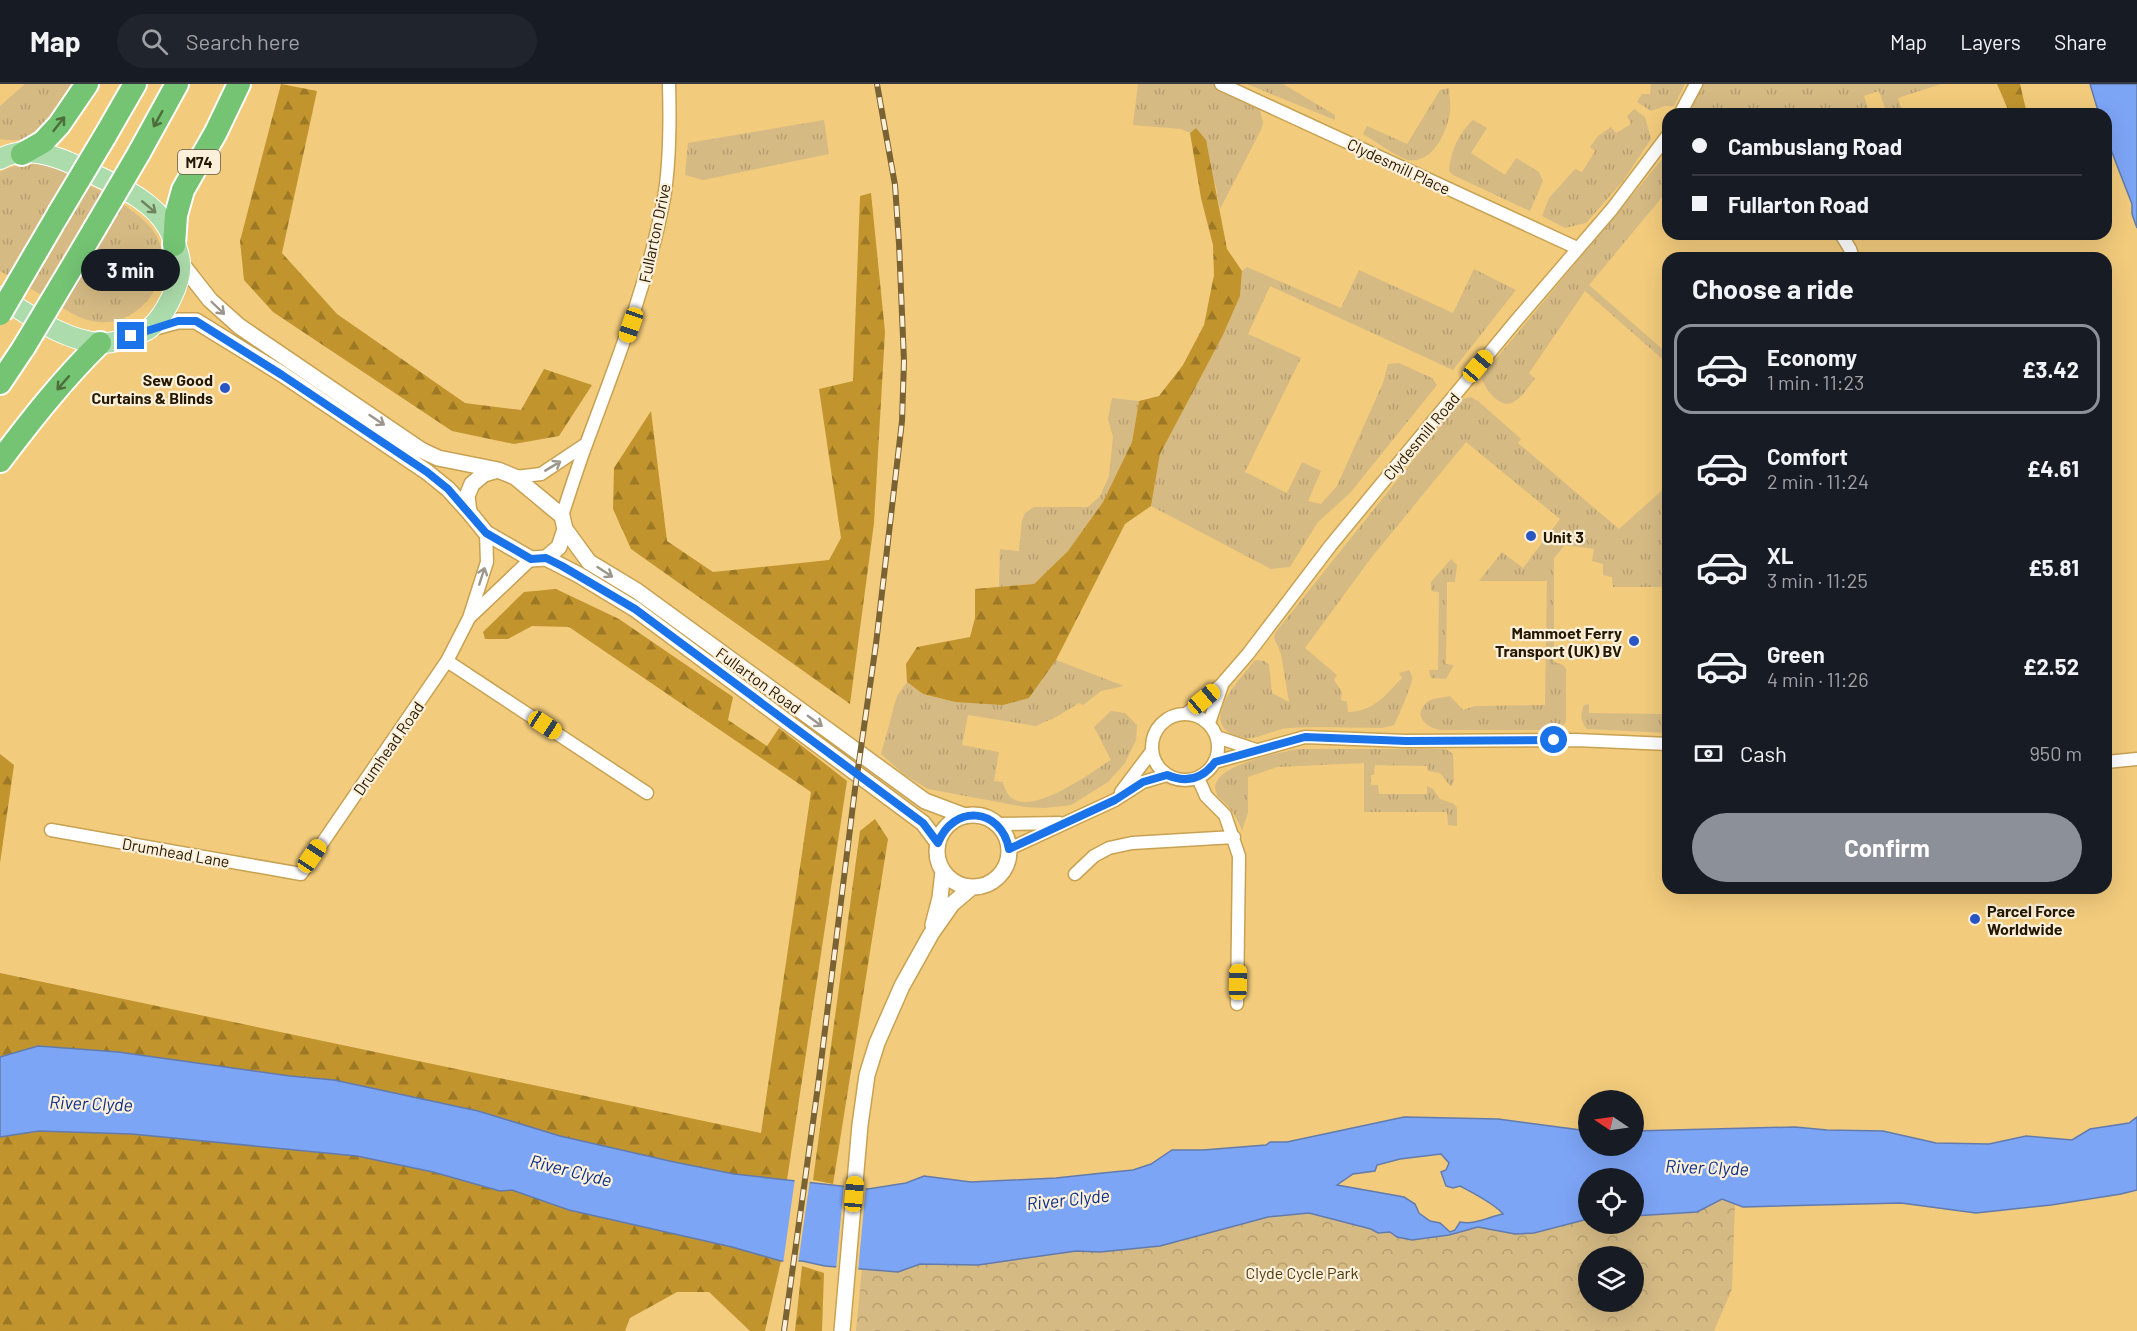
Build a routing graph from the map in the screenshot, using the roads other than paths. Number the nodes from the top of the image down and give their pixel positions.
1 (87, 84) edge
2 (135, 84) edge
3 (177, 84) edge
4 (239, 84) edge
5 (669, 84) edge
6 (1221, 84) edge
7 (1696, 84) edge
8 (1683, 108) edge
9 (1662, 143) edge
10 (7, 155) edge
11 (1577, 248) junction
12 (177, 254) junction
13 (0, 297) edge
14 (0, 314) edge
15 (148, 329) junction
16 (100, 343) junction
17 (0, 383) edge
18 (586, 444) junction
19 (0, 461) edge
20 (498, 470) junction
21 (515, 477) junction
22 (469, 512) junction
23 (564, 522) junction
24 (486, 533) junction
25 (538, 559) junction
26 (469, 618) junction
27 (447, 661) junction
28 (1222, 684) junction
29 (1186, 714) junction
30 (1209, 723) junction
31 (1217, 737) junction
32 (1662, 744) edge
33 (1256, 750) junction
34 (1152, 751) junction
35 (2137, 759) edge
36 (2112, 761) edge
37 (1215, 762) junction
38 (1167, 775) junction
39 (1198, 778) junction
40 (647, 793) dead end
41 (1115, 800) junction
42 (964, 816) junction
43 (1067, 822) junction
44 (997, 824) junction
45 (51, 830) dead end
46 (1234, 837) junction
47 (938, 843) junction
48 (1009, 849) junction
49 (943, 871) junction
50 (301, 874) joint
51 (1075, 874) dead end
52 (972, 887) junction
53 (931, 934) junction
54 (1237, 1004) dead end
55 (842, 1331) edge

10 -> 1 highway
2 - 14 highway, bridge
3 -> 17 highway, bridge
4 - 12 highway, M74
5 - 18 street, Fullarton Drive
6 - 11 street, Clydesmill Place
7 - 8 street
9 - 11 street, Clydesmill Road
10 -> 12 main road
11 - 28 street, Clydesmill Road
12 - 15 main road
12 -> 20 street
13 - 16 main road
15 - 16 main road
15 - 22 street
16 -> 19 highway
21 -> 18 street
18 - 23 street, Fullarton Drive
20 - 21 street, Fullarton Road
20 - 22 street
21 - 23 street, Fullarton Road
22 - 24 street
23 - 25 street
23 -> 42 street, Fullarton Road
24 - 25 street, Fullarton Road
26 -> 24 street
25 - 26 street
25 - 47 street, Fullarton Road
26 - 27 street, Drumhead Road
27 - 40 street
27 - 50 street, Drumhead Road
28 - 29 street, Clydesmill Road
28 - 30 street, Clydesmill Road
29 - 30 street
29 - 34 street
30 - 31 street
31 - 33 street
31 - 37 street
32 - 33 street
33 - 37 street
34 - 38 street
34 - 41 street
35 - 36 street
37 - 39 street
38 - 39 street
38 - 41 street
39 - 46 street
41 - 43 street
42 - 44 street
42 - 47 street
43 - 44 street
43 - 48 street
44 - 48 street
45 - 50 street, Drumhead Lane
46 - 51 street
46 - 54 street
47 - 49 street
48 - 52 street
49 - 52 street
49 - 53 street
52 - 53 street
53 - 55 street

